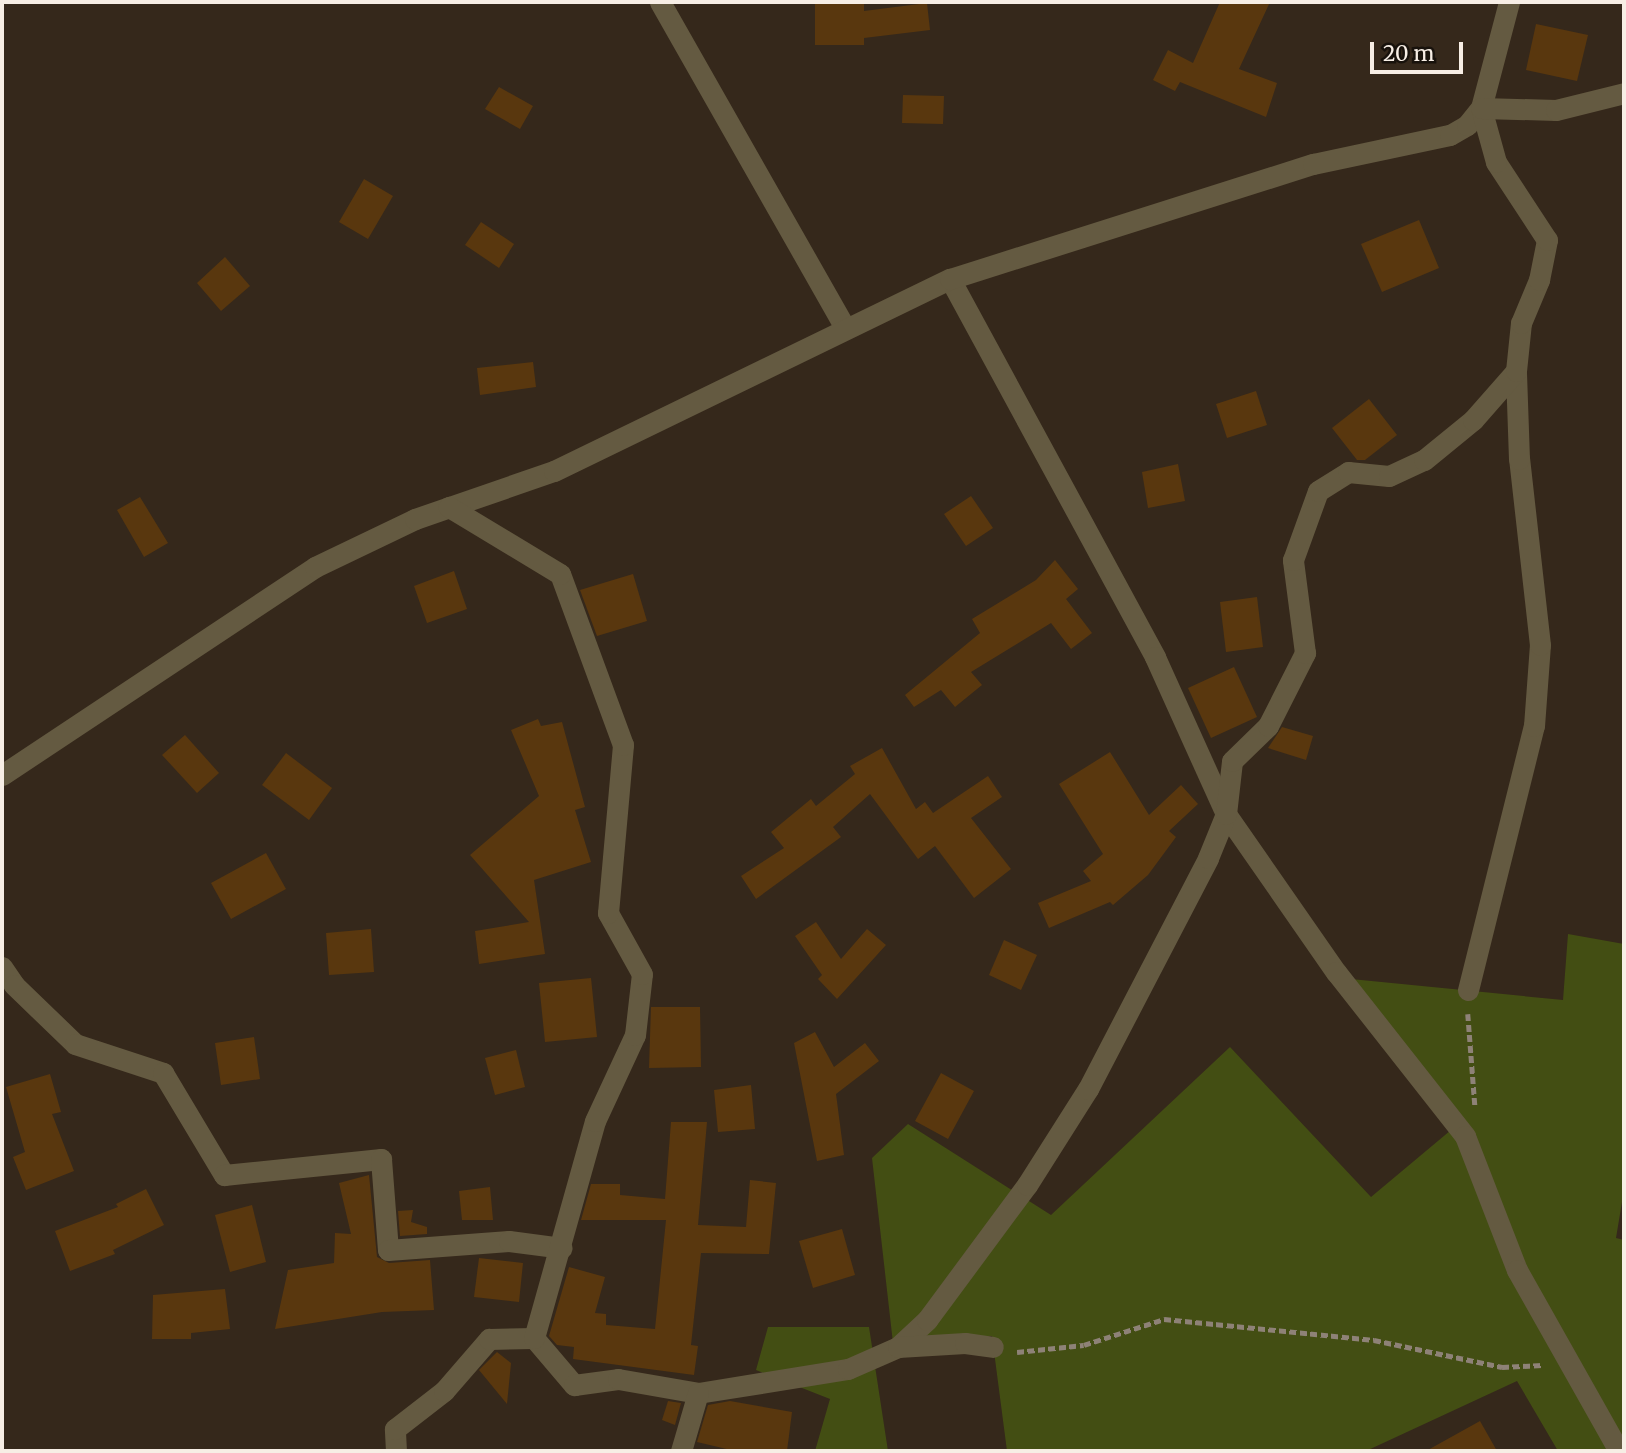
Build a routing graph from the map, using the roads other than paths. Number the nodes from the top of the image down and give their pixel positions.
1 (660, 2) edge
2 (1509, 2) edge
3 (1624, 93) edge
4 (1481, 108) junction
5 (950, 279) junction
6 (845, 327) junction
7 (1516, 371) junction
8 (449, 507) junction
9 (2, 775) edge
10 (1226, 814) junction
11 (2, 967) edge
12 (1468, 990) road end
13 (562, 1248) junction
14 (534, 1338) junction
15 (898, 1347) junction
16 (993, 1347) road end
17 (698, 1393) junction
18 (396, 1451) edge
19 (681, 1451) edge
20 (1619, 1451) edge

1 - 6 street
2 - 4 street
3 - 4 street
4 - 5 street
4 - 7 street
5 - 6 street
5 - 10 street
6 - 8 street
7 - 10 street
7 - 12 street
8 - 9 street
8 - 13 street
10 - 15 street
10 - 20 street
11 - 13 street
13 - 14 street
14 - 17 street
14 - 18 street
15 - 16 street
15 - 17 street
17 - 19 street

